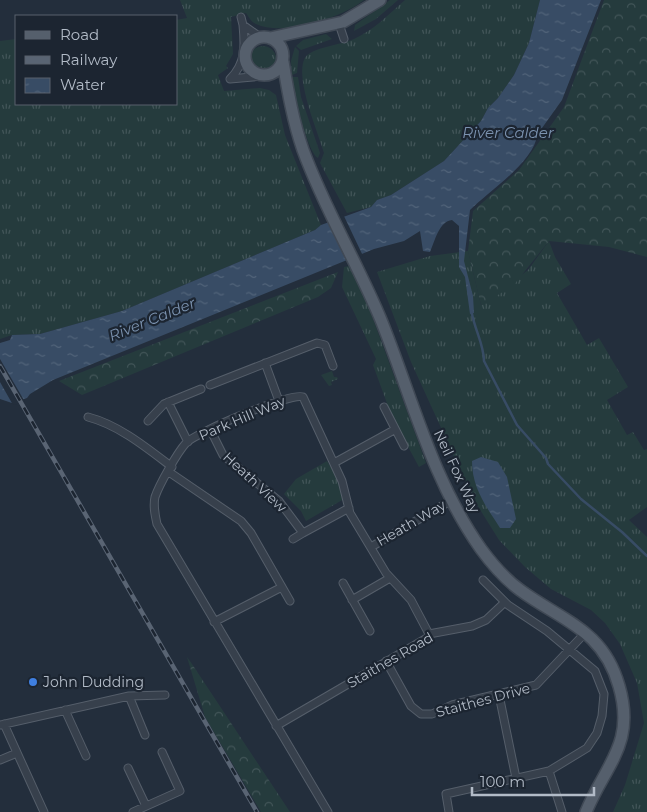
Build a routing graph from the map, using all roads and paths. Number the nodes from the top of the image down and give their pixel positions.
1 (380, 0) edge
2 (240, 17) dead end
3 (338, 24) junction
4 (243, 25) junction
5 (298, 33) junction
6 (265, 38) junction
7 (344, 39) dead end
8 (244, 55) junction
9 (283, 56) junction
10 (265, 76) junction
11 (287, 92) junction
12 (265, 364) junction
13 (334, 366) dead end
14 (210, 385) dead end
15 (201, 389) dead end
16 (279, 401) junction
17 (168, 402) junction
18 (384, 407) dead end
19 (88, 417) dead end
20 (148, 421) dead end
21 (210, 429) junction
22 (394, 430) junction
23 (188, 442) junction
24 (404, 446) dead end
25 (334, 462) junction
26 (170, 469) junction
27 (452, 500) junction
28 (349, 508) junction
29 (303, 533) junction
30 (293, 540) dead end
31 (371, 547) junction
32 (390, 578) junction
33 (483, 580) dead end
34 (343, 583) dead end
35 (282, 587) junction
36 (352, 600) junction
37 (290, 601) dead end
38 (505, 602) junction
39 (214, 622) junction
40 (370, 630) dead end
41 (586, 632) junction
42 (430, 634) junction
43 (571, 649) junction
44 (386, 661) junction
45 (499, 695) junction
46 (128, 696) junction
47 (165, 696) dead end
48 (65, 710) junction
49 (2, 725) edge
50 (276, 726) junction
51 (145, 735) dead end
52 (162, 752) dead end
53 (17, 753) junction
54 (86, 756) dead end
55 (0, 760) edge
56 (128, 768) dead end
57 (549, 772) junction
58 (516, 778) junction
59 (146, 806) junction
60 (44, 812) edge
61 (134, 812) edge
62 (328, 812) edge
63 (449, 812) edge
64 (562, 812) edge
65 (586, 812) edge

1 - 3 main road
2 - 4 street
3 - 5 main road
3 - 7 street
4 - 6 street
4 - 8 street
5 - 6 main road
5 - 9 main road
6 - 8 main road
6 - 9 main road
8 - 10 main road
8 - 10 street
9 - 10 main road
9 - 11 main road, Neil Fox Way
10 - 11 main road
11 - 27 main road, Neil Fox Way
12 - 13 street
12 - 14 street
12 - 16 street
15 - 17 street
16 - 21 street, Park Hill Way
16 - 25 street, Park Hill Way
17 - 20 street
17 - 23 street
18 - 22 street
19 - 26 street
21 - 23 street, Park Hill Way
21 - 29 street, Heath View
22 - 24 street
22 - 25 street
23 - 26 street, Park Hill Way
25 - 28 street, Park Hill Way
26 - 35 street
26 - 39 street, Park Hill Way
27 - 31 street, Heath Way
27 - 41 main road, Neil Fox Way
28 - 29 street
28 - 31 street, Park Hill Way
29 - 30 street
31 - 32 street, Park Hill Way
32 - 36 street
32 - 42 street, Park Hill Way
33 - 38 street
34 - 36 street
35 - 37 street
35 - 39 street
36 - 40 street
38 - 42 street, Staithes Road
38 - 43 street
39 - 50 street, Park Hill Way
41 - 43 street, Staithes Drive
41 - 65 main road, Neil Fox Way
42 - 44 street, Staithes Road
43 - 45 street, Staithes Drive
43 - 57 street
44 - 45 street, Staithes Drive
44 - 50 street, Staithes Road
45 - 58 street
46 - 47 street
46 - 48 street
46 - 51 street
48 - 49 street
48 - 54 street
49 - 53 street
50 - 62 street, Park Hill Way
52 - 59 street
53 - 55 street
53 - 60 street
56 - 59 street
57 - 58 street
57 - 64 street
58 - 63 street
59 - 61 street

